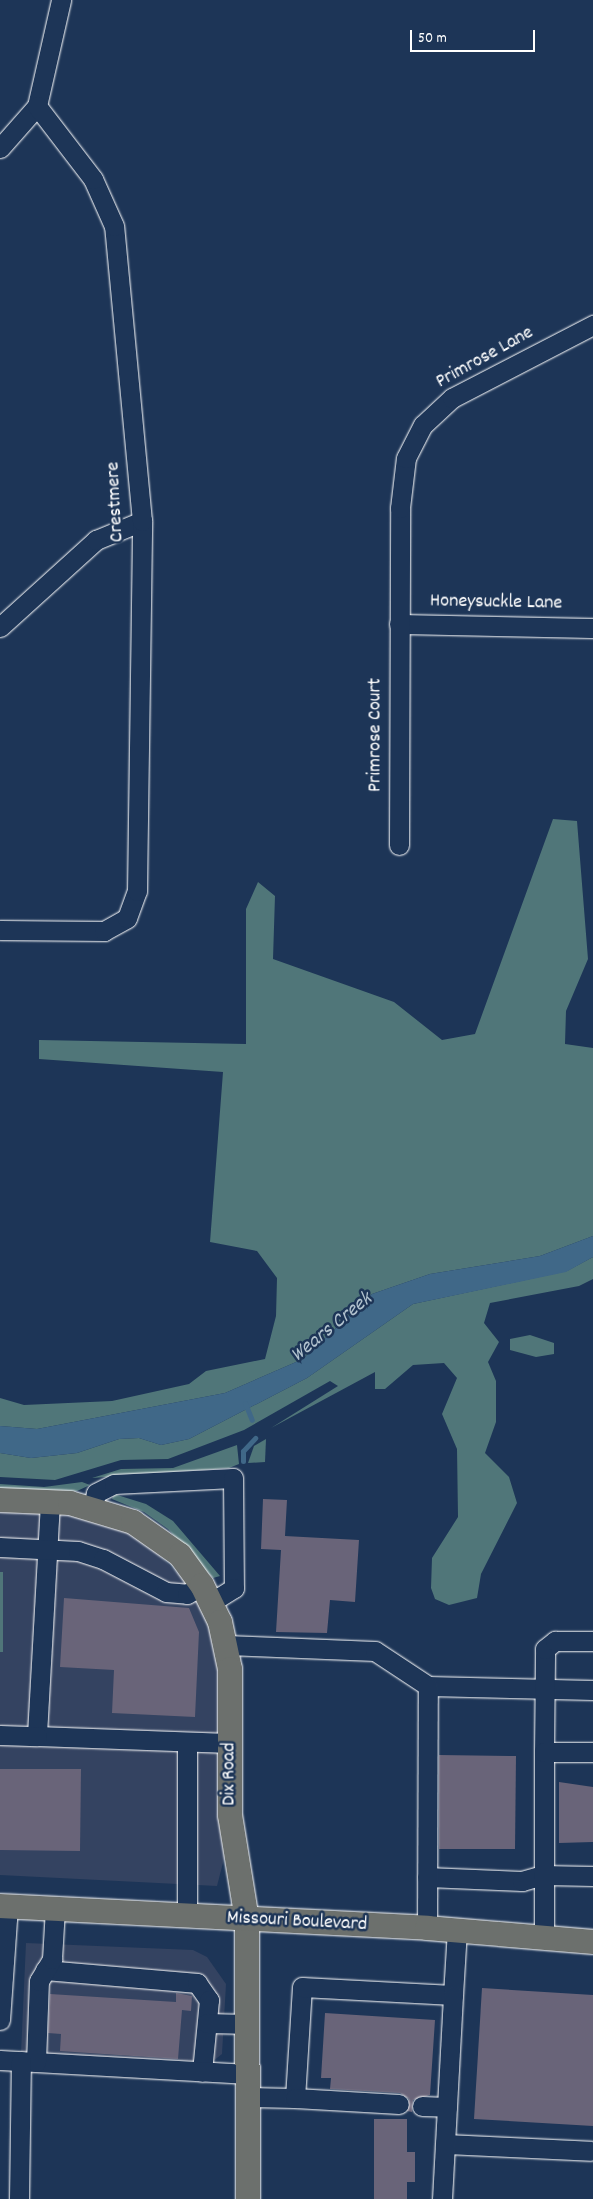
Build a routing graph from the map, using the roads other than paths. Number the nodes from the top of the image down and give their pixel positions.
1 (61, 0) edge
2 (37, 106) junction
3 (0, 148) edge
4 (593, 325) edge
5 (142, 521) junction
6 (399, 624) junction
7 (0, 627) edge
8 (593, 628) edge
9 (399, 845) dead end
10 (0, 930) edge
11 (0, 1500) edge
12 (50, 1502) junction
13 (93, 1507) junction
14 (0, 1547) edge
15 (47, 1548) junction
16 (207, 1593) junction
17 (593, 1641) edge
18 (227, 1644) junction
19 (428, 1686) junction
20 (544, 1690) junction
21 (593, 1690) edge
22 (0, 1735) edge
23 (37, 1736) junction
24 (187, 1742) junction
25 (229, 1743) junction
26 (544, 1752) junction
27 (593, 1752) edge
28 (543, 1875) junction
29 (593, 1876) edge
30 (427, 1877) junction
31 (4, 1906) edge
32 (55, 1909) junction
33 (187, 1917) junction
34 (247, 1920) junction
35 (427, 1928) junction
36 (457, 1930) junction
37 (544, 1938) junction
38 (593, 1942) edge
39 (45, 1970) junction
40 (453, 1996) junction
41 (0, 2020) edge
42 (207, 2023) junction
43 (249, 2024) junction
44 (0, 2060) edge
45 (29, 2062) junction
46 (202, 2072) junction
47 (249, 2086) junction
48 (295, 2098) junction
49 (399, 2104) dead end
50 (422, 2106) dead end
51 (447, 2107) junction
52 (445, 2144) junction
53 (591, 2151) dead end
54 (19, 2199) edge
55 (248, 2199) edge
56 (442, 2199) edge

1 - 2 street
2 - 3 street
2 - 5 street, Crestmere
4 - 6 street, Primrose Lane
5 - 7 street
5 - 10 street, Crestmere
6 - 8 street, Honeysuckle Lane
6 - 9 street, Primrose Court
11 - 12 main road, Dix Road
12 - 13 main road, Dix Road
12 - 15 street
13 - 16 main road, Dix Road
13 - 16 street
14 - 15 street
15 - 16 street
15 - 23 street
16 - 18 main road, Dix Road
17 - 20 street
18 - 19 street
18 - 25 main road, Dix Road
19 - 20 street
19 - 30 street
20 - 21 street
20 - 26 street
22 - 23 street
23 - 24 street
24 - 25 street
24 - 33 street
25 - 34 main road, Dix Road
26 - 27 street
26 - 28 street
28 - 29 street
28 - 30 street
28 - 37 street
30 - 35 street
31 - 32 main road, Missouri Boulevard
31 - 41 street
32 - 33 main road, Missouri Boulevard
32 - 39 street
33 - 34 main road, Missouri Boulevard
34 - 35 main road, Missouri Boulevard
34 - 43 main road, Dix Road
35 - 36 main road, Missouri Boulevard
36 - 37 main road, Missouri Boulevard
36 - 40 street
37 - 38 main road, Missouri Boulevard
39 - 42 street
39 - 45 street
40 - 48 street
40 - 51 street
42 - 43 street
42 - 46 street
43 - 47 main road, Dix Road
44 - 45 street
45 - 46 street
45 - 54 street
46 - 47 street
47 - 48 street
47 - 55 main road, Dix Road
48 - 49 street
50 - 51 street
51 - 52 street
52 - 53 street
52 - 56 street

